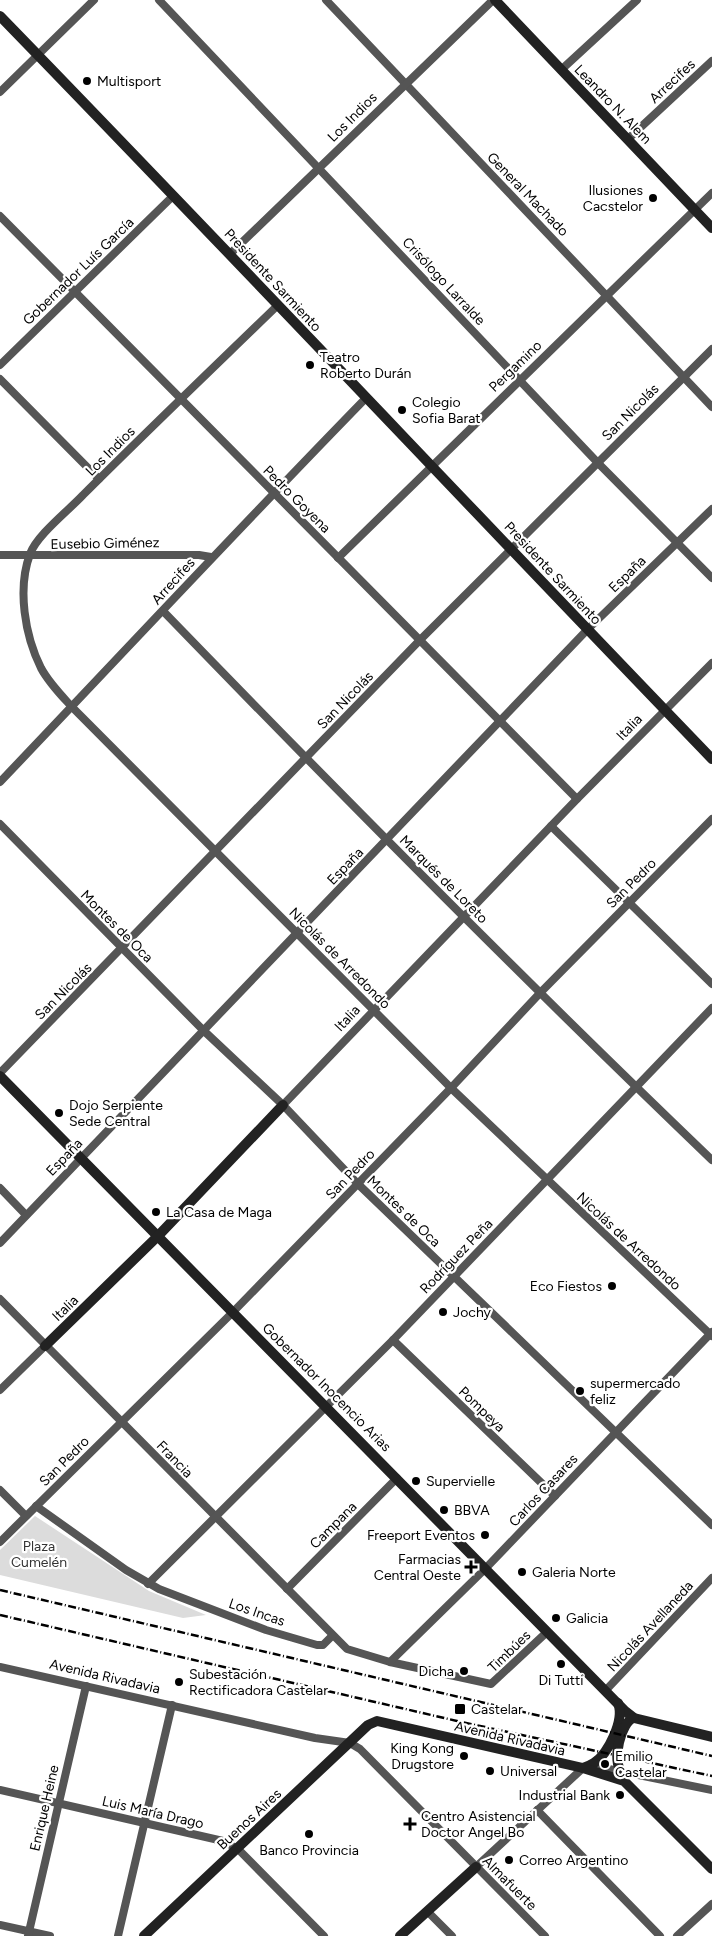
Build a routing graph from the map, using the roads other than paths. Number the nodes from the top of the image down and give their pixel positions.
1 (94, 0) edge
2 (158, 0) edge
3 (326, 0) edge
4 (494, 0) edge
5 (637, 0) edge
6 (0, 16) edge
7 (38, 55) junction
8 (712, 61) edge
9 (562, 70) junction
10 (405, 83) junction
11 (0, 92) edge
12 (628, 139) junction
13 (319, 167) junction
14 (712, 193) edge
15 (173, 196) junction
16 (695, 210) junction
17 (0, 216) edge
18 (712, 228) edge
19 (230, 254) junction
20 (73, 292) junction
21 (606, 294) junction
22 (278, 305) junction
23 (712, 349) edge
24 (0, 365) edge
25 (683, 377) junction
26 (0, 379) edge
27 (519, 379) junction
28 (366, 398) junction
29 (180, 399) junction
30 (712, 406) edge
31 (598, 463) junction
32 (431, 465) junction
33 (99, 479) junction
34 (273, 493) junction
35 (712, 509) edge
36 (677, 542) junction
37 (511, 549) junction
38 (0, 555) edge
39 (29, 556) junction
40 (211, 558) junction
41 (338, 558) junction
42 (712, 578) edge
43 (163, 611) junction
44 (587, 630) junction
45 (420, 640) junction
46 (712, 663) edge
47 (72, 707) junction
48 (664, 710) junction
49 (500, 723) junction
50 (306, 759) junction
51 (712, 760) edge
52 (0, 782) edge
53 (577, 799) junction
54 (712, 819) edge
55 (0, 824) edge
56 (551, 826) junction
57 (387, 840) junction
58 (216, 852) junction
59 (629, 904) junction
60 (465, 916) junction
61 (297, 934) junction
62 (122, 949) junction
63 (712, 984) edge
64 (540, 993) junction
65 (712, 1008) edge
66 (374, 1009) junction
67 (204, 1030) junction
68 (0, 1074) edge
69 (636, 1087) junction
70 (451, 1088) junction
71 (283, 1105) junction
72 (82, 1158) junction
73 (712, 1160) edge
74 (546, 1180) junction
75 (358, 1184) junction
76 (0, 1188) edge
77 (26, 1215) junction
78 (158, 1236) junction
79 (0, 1243) edge
80 (455, 1277) junction
81 (0, 1299) edge
82 (233, 1312) junction
83 (711, 1334) edge
84 (393, 1340) junction
85 (45, 1346) junction
86 (0, 1390) edge
87 (327, 1407) junction
88 (122, 1421) junction
89 (615, 1432) junction
90 (397, 1478) junction
91 (0, 1490) edge
92 (555, 1496) junction
93 (36, 1506) junction
94 (26, 1516) junction
95 (215, 1518) junction
96 (712, 1525) edge
97 (0, 1542) edge
98 (485, 1569) junction
99 (712, 1578) edge
100 (148, 1584) junction
101 (287, 1589) junction
102 (546, 1632) junction
103 (332, 1636) junction
104 (390, 1662) junction
105 (0, 1667) edge
106 (86, 1686) junction
107 (606, 1690) junction
108 (618, 1703) junction
109 (172, 1705) junction
110 (634, 1718) junction
111 (373, 1722) joint
112 (712, 1737) edge
113 (350, 1743) junction
114 (583, 1768) junction
115 (623, 1776) junction
116 (0, 1790) edge
117 (712, 1790) edge
118 (58, 1804) junction
119 (537, 1810) junction
120 (144, 1823) junction
121 (238, 1849) junction
122 (476, 1867) junction
123 (712, 1869) edge
124 (712, 1904) edge
125 (427, 1911) junction
126 (0, 1925) edge
127 (29, 1934) edge
128 (50, 1936) edge
129 (118, 1936) edge
130 (144, 1936) edge
131 (324, 1936) edge
132 (400, 1936) edge
133 (452, 1936) edge
134 (545, 1936) edge
135 (660, 1936) edge
136 (677, 1936) edge

1 - 7 street
2 - 13 street, Crisólogo Larralde
3 - 10 street, General Machado
4 - 9 street, Leandro N. Alem
4 - 10 street, Los Indios
5 - 9 street
6 - 7 street, Presidente Sarmiento
7 - 11 street
7 - 15 street, Presidente Sarmiento
8 - 12 street, Arrecifes
9 - 12 street, Leandro N. Alem
10 - 13 street, Los Indios
10 - 21 street, General Machado
12 - 16 street, Leandro N. Alem
13 - 19 street, Los Indios
13 - 27 street, Crisólogo Larralde
14 - 16 street, Pergamino
15 - 19 street, Presidente Sarmiento
15 - 20 street, Gobernador Luís García
16 - 18 street, Leandro N. Alem
16 - 21 street, Pergamino
17 - 20 street, Pedro Goyena
19 - 22 street, Presidente Sarmiento
20 - 24 street, Gobernador Luís García
20 - 29 street, Pedro Goyena
21 - 25 street, General Machado
21 - 27 street, Pergamino
22 - 28 street, Presidente Sarmiento
22 - 29 street, Los Indios
23 - 25 street, San Nicolás
25 - 30 street, General Machado
25 - 31 street, San Nicolás
26 - 33 street
27 - 31 street, Crisólogo Larralde
27 - 32 street, Pergamino
28 - 32 street, Presidente Sarmiento
28 - 34 street, Arrecifes
29 - 33 street, Los Indios
29 - 34 street, Pedro Goyena
31 - 36 street, Crisólogo Larralde
31 - 37 street, San Nicolás
32 - 37 street, Presidente Sarmiento
32 - 41 street, Pergamino
33 - 39 street, Los Indios
34 - 40 street, Arrecifes
34 - 41 street, Pedro Goyena
35 - 36 street, España
36 - 42 street, Crisólogo Larralde
36 - 44 street, España
37 - 44 street, Presidente Sarmiento
37 - 45 street, San Nicolás
38 - 39 street, Eusebio Giménez
39 - 40 street, Eusebio Giménez
39 - 47 street, Nicolás de Arredondo
40 - 43 street, Arrecifes
41 - 45 street, Pedro Goyena
43 - 47 street, Arrecifes
43 - 50 street, Marqués de Loreto
44 - 48 street, Presidente Sarmiento
44 - 49 street, España
45 - 49 street, Pedro Goyena
45 - 50 street, San Nicolás
46 - 48 street, Italia
47 - 52 street, Arrecifes
47 - 58 street, Nicolás de Arredondo
48 - 51 street, Presidente Sarmiento
48 - 53 street, Italia
49 - 53 street, Pedro Goyena
49 - 57 street, España
50 - 57 street, Marqués de Loreto
50 - 58 street, San Nicolás
53 - 56 street, Italia
54 - 59 street, San Pedro
55 - 62 street, Montes de Oca
56 - 59 street
56 - 60 street, Italia
57 - 60 street, Marqués de Loreto
57 - 61 street, España
58 - 61 street, Nicolás de Arredondo
58 - 62 street, San Nicolás
59 - 63 street
59 - 64 street, San Pedro
60 - 64 street, Marqués de Loreto
60 - 66 street, Italia
61 - 66 street, Nicolás de Arredondo
61 - 67 street, España
62 - 67 street, Montes de Oca
62 - 68 street, San Nicolás
64 - 69 street, Marqués de Loreto
64 - 70 street, San Pedro
65 - 69 street, Rodríguez Peña
66 - 70 street, Nicolás de Arredondo
66 - 71 street, Italia
67 - 71 street, Montes de Oca
67 - 72 street, España
68 - 72 street, Gobernador Inocencio Arias
69 - 73 street, Marqués de Loreto
69 - 74 street, Rodríguez Peña
70 - 74 street, Nicolás de Arredondo
70 - 75 street, San Pedro
71 - 75 street, Montes de Oca
71 - 78 street, Italia
72 - 77 street, España
72 - 78 street, Gobernador Inocencio Arias
74 - 80 street, Rodríguez Peña
74 - 83 street, Nicolás de Arredondo
75 - 80 street, Montes de Oca
75 - 82 street, San Pedro
76 - 77 street
77 - 79 street, España
78 - 82 street, Gobernador Inocencio Arias
78 - 85 street, Italia
80 - 84 street, Rodríguez Peña
80 - 89 street, Montes de Oca
81 - 85 street, Francia
82 - 87 street, Gobernador Inocencio Arias
82 - 88 street, San Pedro
83 - 89 street, Carlos Casares
84 - 87 street, Rodríguez Peña
84 - 92 street, Pompeya
85 - 86 street, Italia
85 - 88 street, Francia
87 - 90 street, Gobernador Inocencio Arias
87 - 95 street, Rodríguez Peña
88 - 93 street, San Pedro
88 - 95 street, Francia
89 - 92 street, Carlos Casares
89 - 96 street, Montes de Oca
90 - 98 street, Gobernador Inocencio Arias
90 - 101 street, Campana
91 - 94 street
92 - 98 street, Carlos Casares
93 - 94 street, San Pedro
93 - 100 street, Los Incas
94 - 97 street, San Pedro
95 - 100 street, Rodríguez Peña
95 - 101 street, Francia
98 - 102 street, Gobernador Inocencio Arias
98 - 104 street, Carlos Casares
99 - 107 street, Nicolás Avellaneda
100 - 103 street, Los Incas
101 - 103 street, Francia
102 - 104 street, Timbúes
102 - 107 street, Gobernador Inocencio Arias
103 - 104 street
105 - 106 street, Avenida Rivadavia
106 - 109 street, Avenida Rivadavia
106 - 118 street, Enrique Heine
107 - 108 street, Gobernador Inocencio Arias
108 - 110 street, Gobernador Inocencio Arias
108 - 114 street
109 - 113 street, Avenida Rivadavia
109 - 120 street
110 - 112 street
110 - 115 street
111 - 113 street, Buenos Aires
111 - 114 street, Avenida Rivadavia
113 - 121 street, Buenos Aires
113 - 122 street, Almafuerte
114 - 115 street, Avenida Rivadavia
114 - 119 street
115 - 117 street, Avenida Rivadavia
115 - 123 street
116 - 118 street, Luis María Drago
118 - 120 street, Luis María Drago
118 - 127 street, Enrique Heine
119 - 122 street
119 - 135 street
120 - 121 street, Luis María Drago
120 - 129 street
121 - 130 street, Buenos Aires
121 - 131 street, Luis María Drago
122 - 125 street
122 - 134 street, Almafuerte
124 - 136 street
125 - 132 street
125 - 133 street
126 - 127 street
127 - 128 street

